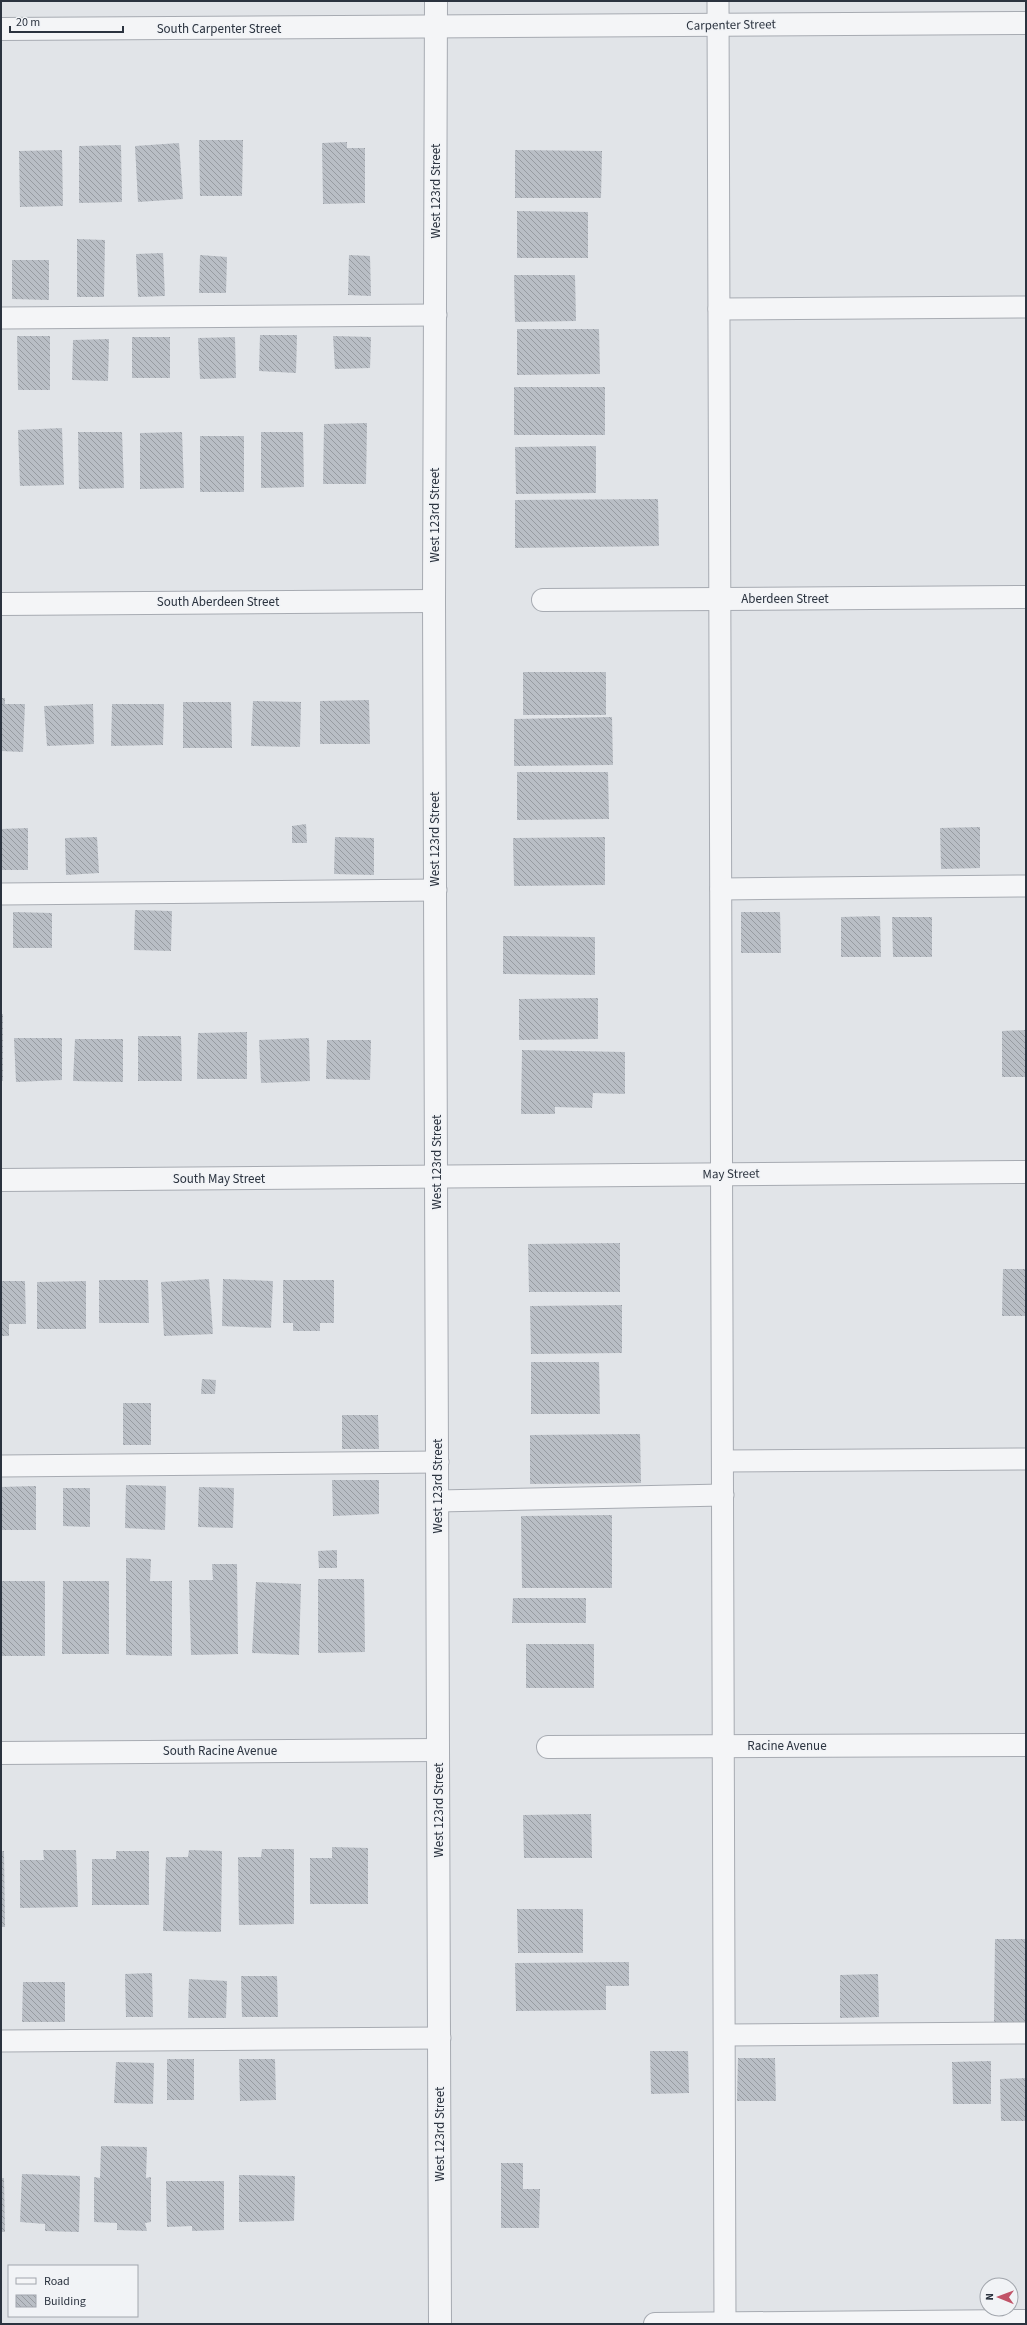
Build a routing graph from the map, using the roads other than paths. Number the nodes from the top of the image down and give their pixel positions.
1 (436, 1) edge
2 (718, 1) edge
3 (1026, 23) edge
4 (718, 26) junction
5 (436, 28) junction
6 (1, 29) edge
7 (1026, 307) edge
8 (719, 309) junction
9 (436, 315) junction
10 (1, 318) edge
11 (1026, 597) edge
12 (720, 599) junction
13 (543, 600) dead end
14 (434, 601) junction
15 (1, 604) edge
16 (1026, 886) edge
17 (721, 889) junction
18 (436, 890) junction
19 (1, 894) edge
20 (1026, 1172) edge
21 (722, 1174) junction
22 (437, 1177) junction
23 (1, 1180) edge
24 (1026, 1459) edge
25 (723, 1461) junction
26 (438, 1462) junction
27 (1, 1466) edge
28 (723, 1495) junction
29 (438, 1501) junction
30 (1026, 1745) edge
31 (724, 1746) junction
32 (548, 1747) dead end
33 (438, 1750) junction
34 (1, 1753) edge
35 (1026, 2033) edge
36 (725, 2035) junction
37 (440, 2038) junction
38 (1, 2041) edge
39 (1026, 2321) edge
40 (440, 2324) edge
41 (655, 2324) edge
42 (725, 2324) edge

1 - 5 street, West 123rd Street
2 - 4 lane
3 - 4 street, Carpenter Street
4 - 5 street, Carpenter Street
4 - 8 lane
5 - 6 street, South Carpenter Street
5 - 9 street, West 123rd Street
7 - 8 lane
8 - 12 lane
9 - 10 lane
9 - 14 street, West 123rd Street
11 - 12 street, Aberdeen Street
12 - 13 street, Aberdeen Street
12 - 17 lane
14 - 15 street, South Aberdeen Street
14 - 18 street, West 123rd Street
16 - 17 lane
17 - 21 lane
18 - 19 lane
18 - 22 street, West 123rd Street
20 - 21 street, May Street
21 - 22 street, May Street
21 - 25 lane
22 - 23 street, South May Street
22 - 26 street, West 123rd Street
24 - 25 lane
25 - 28 lane
26 - 27 lane
26 - 29 street, West 123rd Street
28 - 29 lane
28 - 31 lane
29 - 33 street, West 123rd Street
30 - 31 street, Racine Avenue
31 - 32 street, Racine Avenue
31 - 36 lane
33 - 34 street, South Racine Avenue
33 - 37 street, West 123rd Street
35 - 36 lane
36 - 42 lane
37 - 38 lane
37 - 40 street, West 123rd Street
39 - 42 street
41 - 42 street

